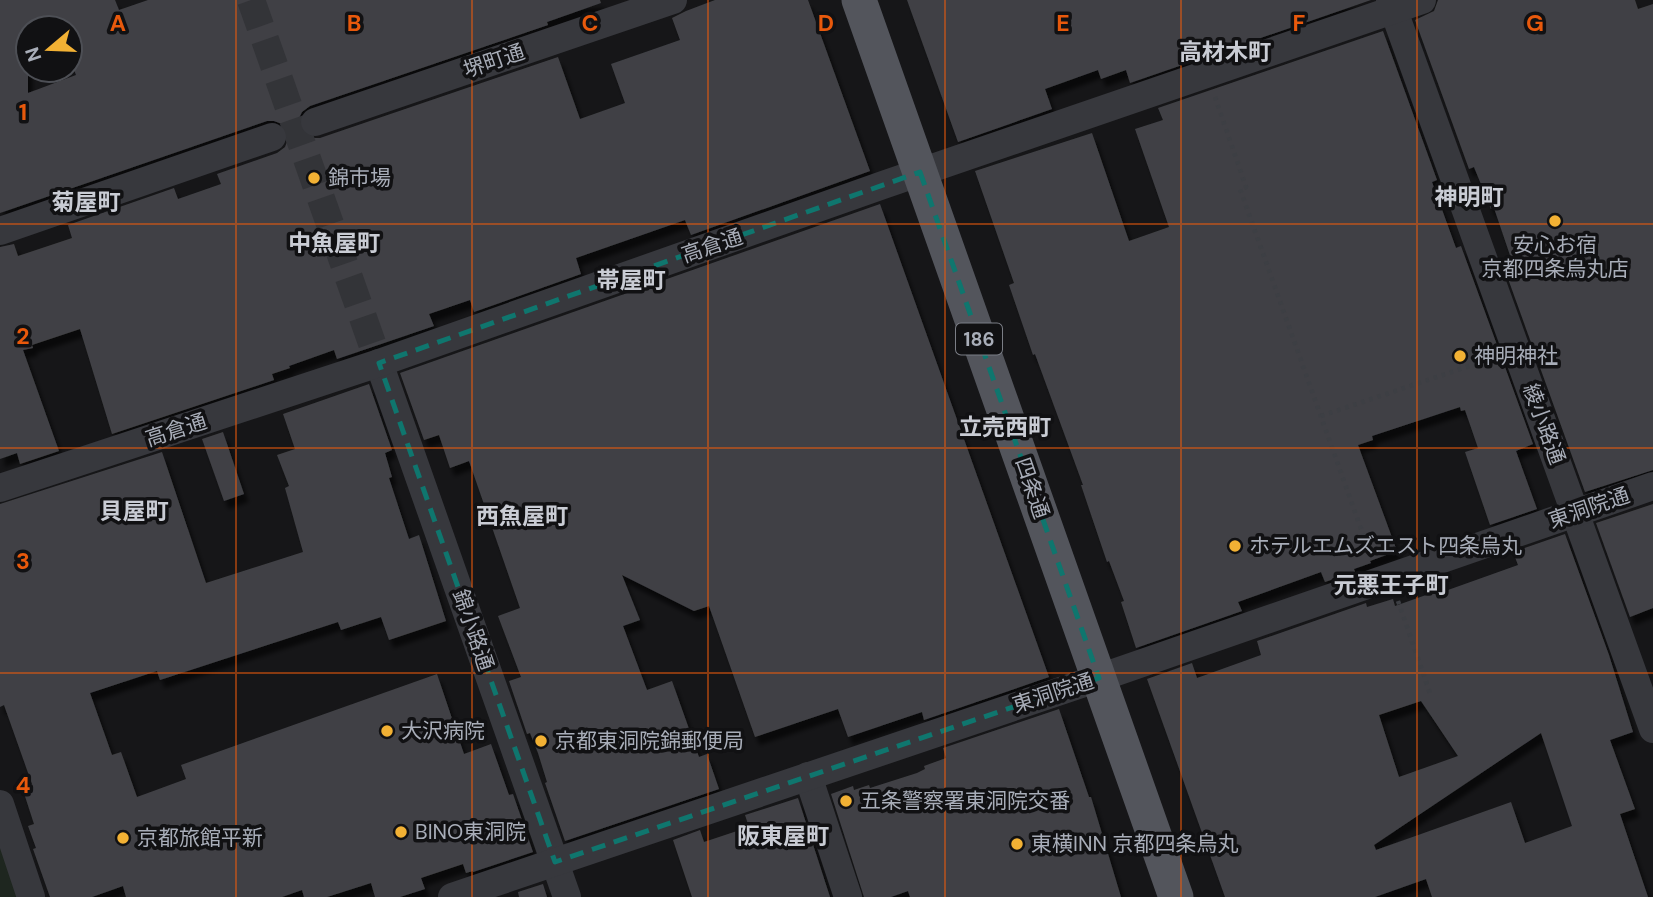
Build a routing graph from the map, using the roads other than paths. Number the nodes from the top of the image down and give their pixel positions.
1 (673, 0) edge
2 (859, 0) edge
3 (1422, 0) edge
4 (1392, 5) edge
5 (315, 122) dead end
6 (272, 137) dead end
7 (920, 172) junction
8 (0, 231) edge
9 (379, 363) junction
10 (1653, 486) edge
11 (0, 488) edge
12 (1576, 512) junction
13 (1099, 678) junction
14 (1653, 729) edge
15 (808, 776) junction
16 (0, 804) edge
17 (555, 862) junction
18 (31, 897) edge
19 (452, 897) edge
20 (567, 897) edge
21 (848, 897) edge
22 (1176, 897) edge

1 - 5 street, 堺町通
2 - 7 main road, 四条通 / 186
3 - 4 street, 高倉通
4 - 7 street, 高倉通
4 - 12 street, 綾小路通
6 - 8 street
7 - 9 street, 高倉通
7 - 13 main road, 四条通 / 186
9 - 11 street, 高倉通
9 - 17 street, 錦小路通
10 - 12 street, 東洞院通
12 - 13 street, 東洞院通
12 - 14 street, 綾小路通
13 - 15 street, 東洞院通
13 - 22 main road, 四条通 / 186
15 - 17 street, 東洞院通
15 - 21 street
16 - 18 street
17 - 19 street, 東洞院通
17 - 20 street, 錦小路通

